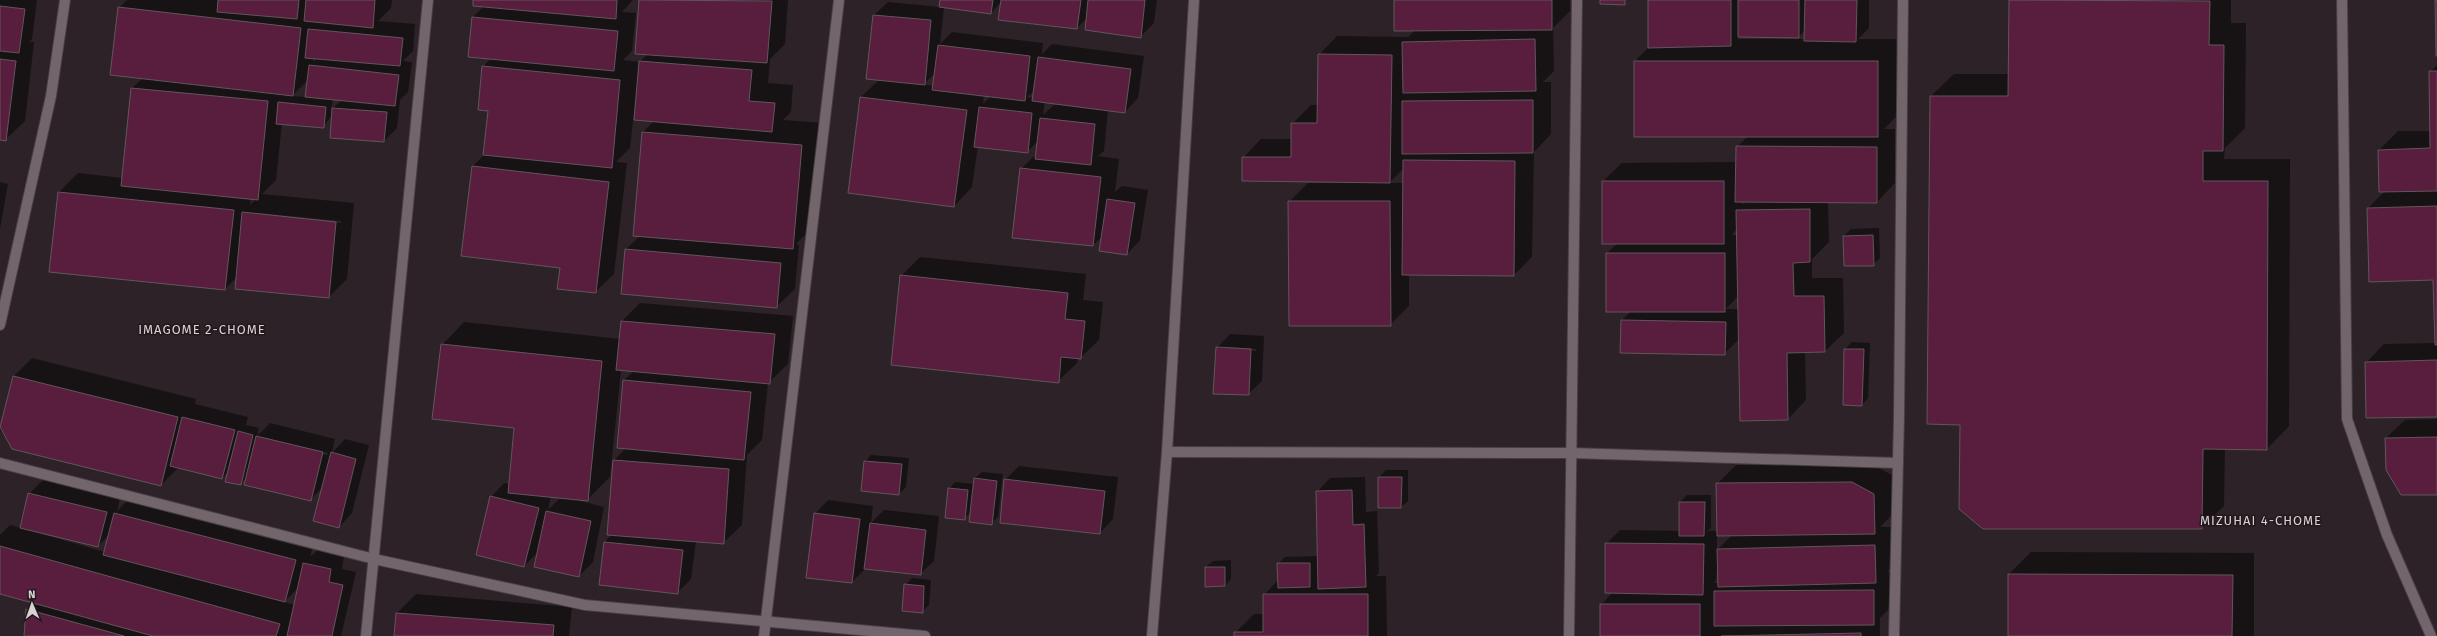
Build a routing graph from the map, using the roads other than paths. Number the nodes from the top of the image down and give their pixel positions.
1 (65, 0) edge
2 (428, 0) edge
3 (839, 0) edge
4 (1194, 0) edge
5 (1577, 0) edge
6 (1903, 0) edge
7 (2342, 0) edge
8 (0, 325) edge
9 (1167, 452) junction
10 (1571, 453) junction
11 (0, 463) edge
12 (1898, 463) junction
13 (374, 559) junction
14 (766, 622) junction
15 (366, 636) edge
16 (764, 636) edge
17 (925, 636) edge
18 (1152, 636) edge
19 (1569, 636) edge
20 (1894, 636) edge
21 (2431, 636) edge

1 - 8 street
2 - 13 street
3 - 14 street
4 - 9 street
5 - 10 street
6 - 12 street
7 - 21 street
9 - 10 street
9 - 18 street
10 - 12 street
10 - 19 street
11 - 13 street
12 - 20 street
13 - 14 street
13 - 15 street
14 - 16 street
14 - 17 street

